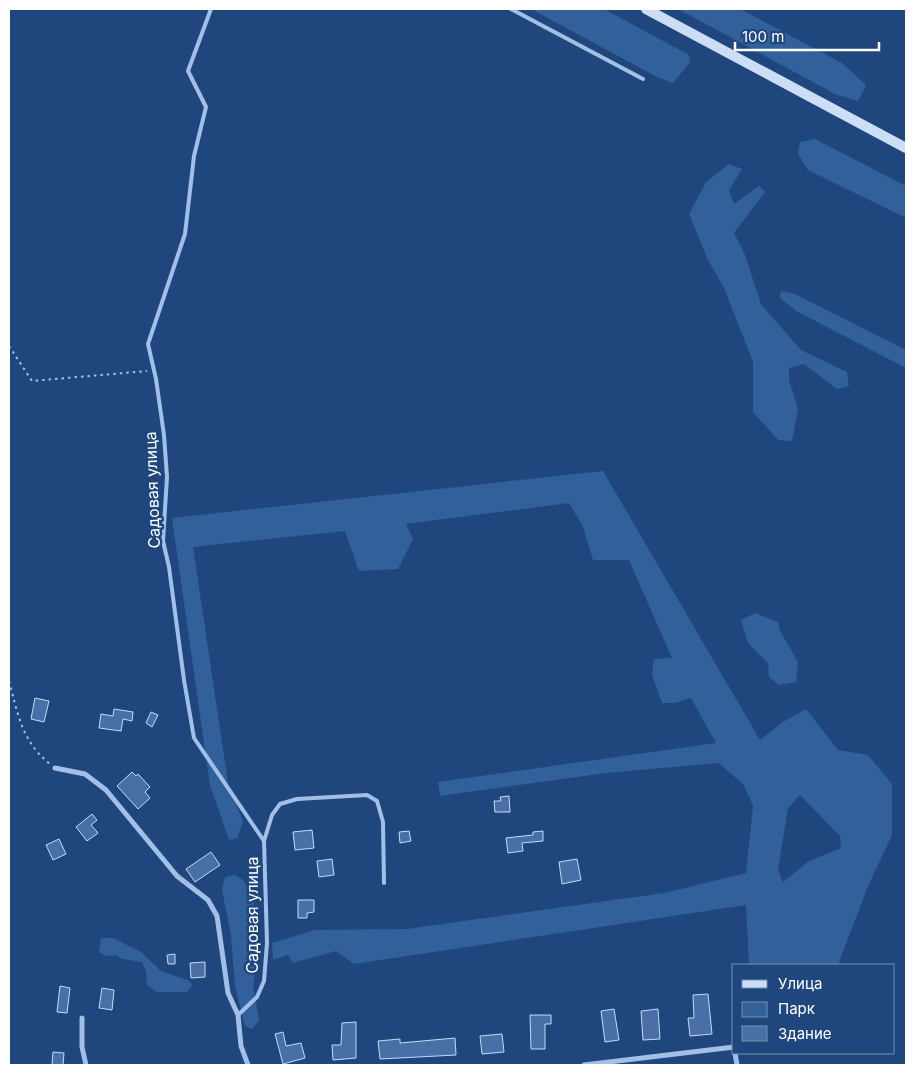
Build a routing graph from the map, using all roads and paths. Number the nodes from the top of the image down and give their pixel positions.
1 (211, 9) edge
2 (511, 9) edge
3 (646, 9) edge
4 (643, 78) dead end
5 (906, 148) edge
6 (9, 346) edge
7 (154, 370) junction
8 (9, 681) edge
9 (55, 768) joint
10 (264, 841) junction
11 (384, 883) dead end
12 (238, 1015) junction
13 (82, 1018) dead end
14 (732, 1048) edge
15 (86, 1065) edge
16 (248, 1065) edge
17 (584, 1065) edge

1 - 7 lane, Садовая улица
2 - 4 lane
3 - 5 main road
6 - 7 path
7 - 10 lane, Садовая улица
8 - 9 path
9 - 12 street, Садовая улица
10 - 11 lane
10 - 12 lane, Садовая улица
12 - 16 street, Садовая улица
13 - 15 street
14 - 17 street

